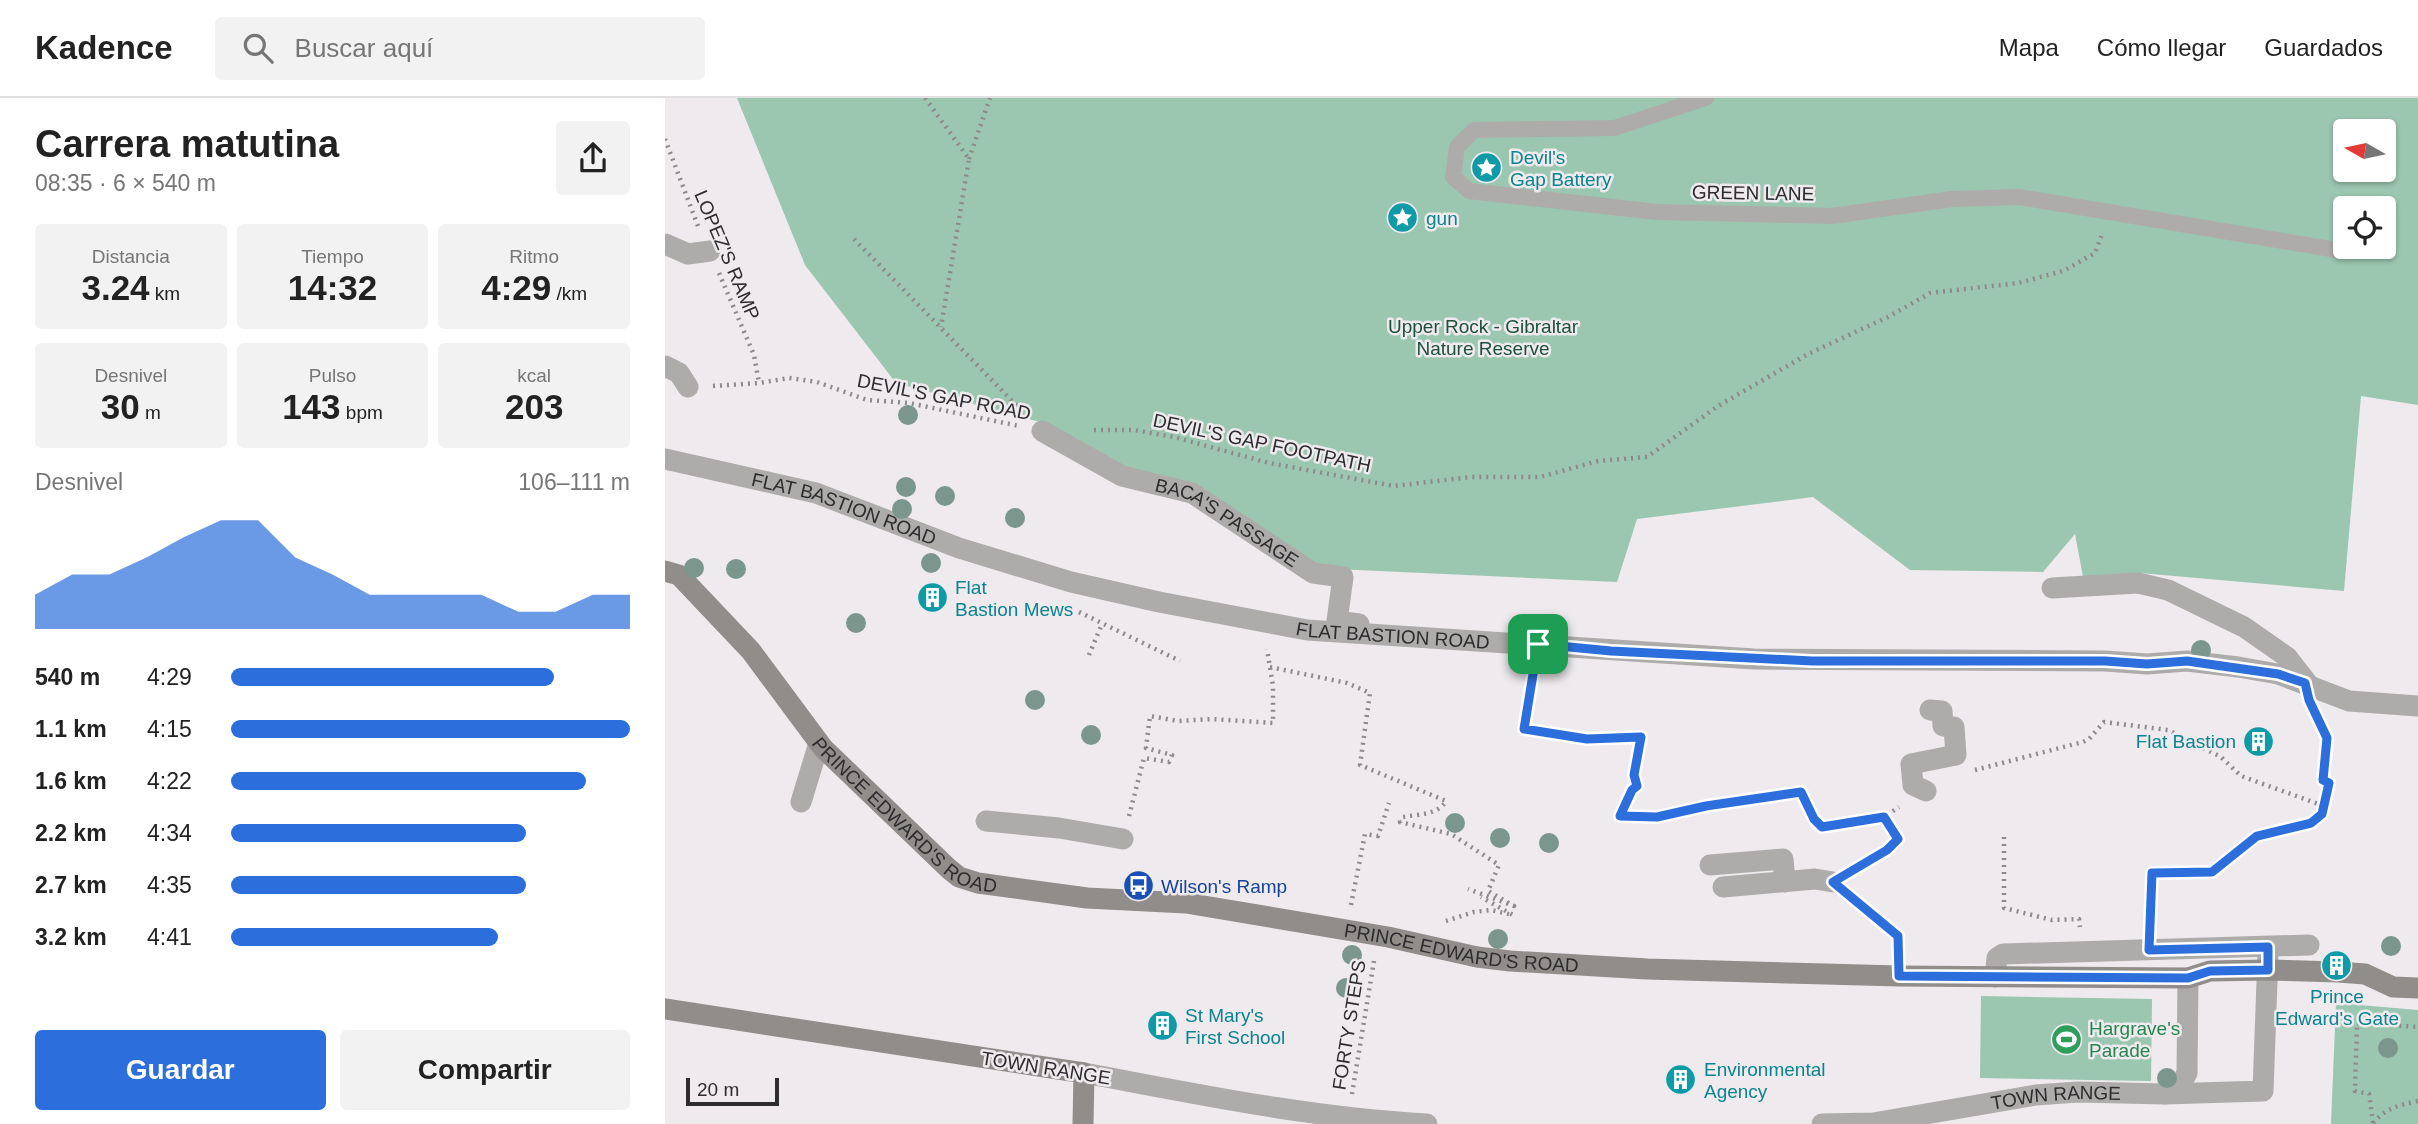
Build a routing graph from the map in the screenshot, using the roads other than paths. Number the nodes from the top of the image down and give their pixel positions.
1 (1706, 98) edge
2 (665, 244) edge
3 (2333, 249) edge
4 (710, 251) road end
5 (665, 366) edge
6 (688, 387) dead end
7 (1042, 431) road end
8 (665, 459) edge
9 (665, 571) edge
10 (2052, 588) dead end
11 (1357, 633) junction
12 (2307, 684) junction
13 (2418, 706) edge
14 (1930, 710) dead end
15 (819, 743) junction
16 (1926, 791) road end
17 (801, 802) dead end
18 (986, 821) dead end
19 (1123, 839) road end
20 (1710, 865) dead end
21 (1786, 881) junction
22 (1833, 882) road end
23 (1723, 887) dead end
24 (2309, 945) dead end
25 (2268, 947) junction
26 (2268, 970) junction
27 (1995, 977) junction
28 (2188, 978) junction
29 (2418, 988) edge
30 (665, 1009) edge
31 (1084, 1073) junction
32 (2165, 1094) junction
33 (1083, 1124) edge
34 (1427, 1124) edge
35 (1822, 1124) edge

1 - 3 lane, GREEN LANE
2 - 4 street
5 - 6 street
7 - 11 street, BACA'S PASSAGE
8 - 11 street, FLAT BASTION ROAD
9 - 15 street, PRINCE EDWARD'S ROAD
10 - 12 street
11 - 12 street, FLAT BASTION ROAD
12 - 13 street, FLAT BASTION ROAD
14 - 16 street
15 - 17 street
15 - 27 street, PRINCE EDWARD'S ROAD
18 - 19 street
20 - 21 street
21 - 22 street
21 - 23 street
24 - 25 street
25 - 26 street
25 - 27 street
26 - 28 street, PRINCE EDWARD'S ROAD
26 - 29 street, PRINCE EDWARD'S ROAD
26 - 32 street, TOWN RANGE
27 - 28 street, PRINCE EDWARD'S ROAD
28 - 32 street
30 - 31 street, TOWN RANGE
31 - 33 street
31 - 34 street, TOWN RANGE
32 - 35 street, TOWN RANGE

